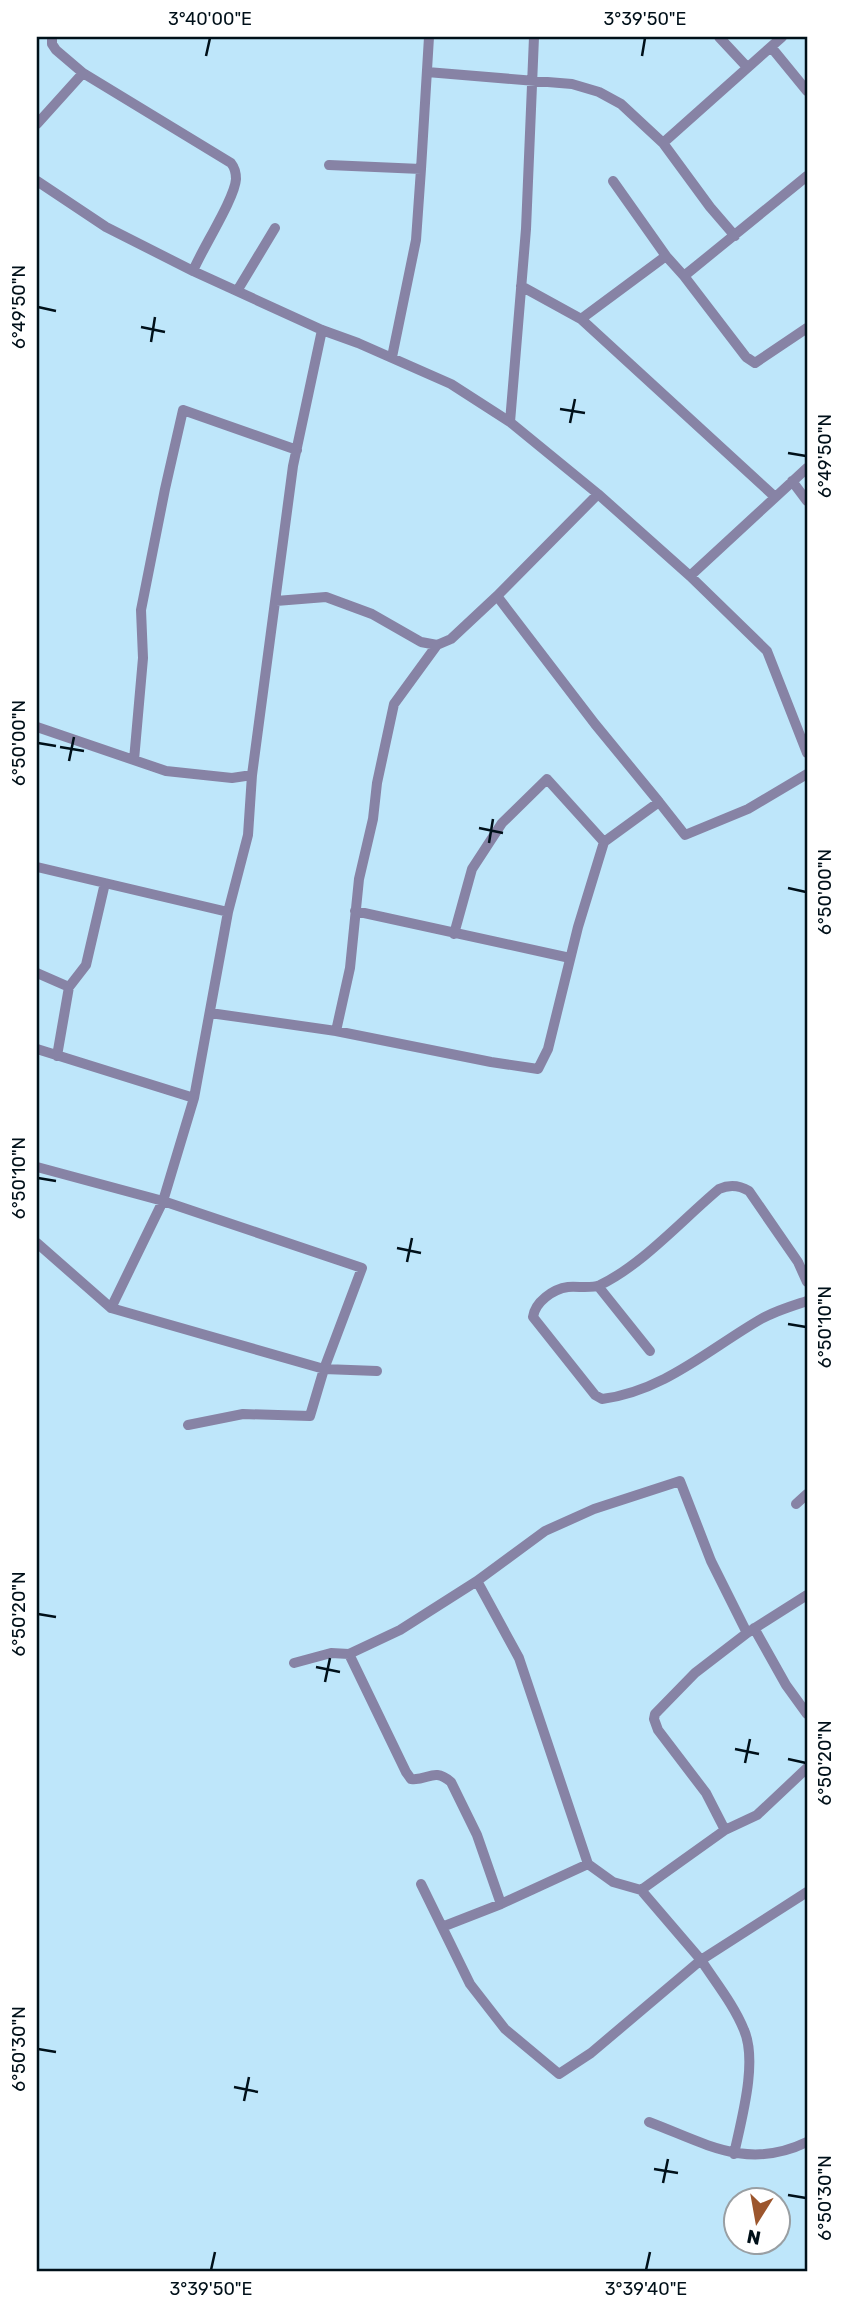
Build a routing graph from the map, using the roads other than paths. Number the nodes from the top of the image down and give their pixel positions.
1 (429, 37) edge
2 (534, 37) edge
3 (719, 37) edge
4 (782, 37) edge
5 (49, 39) edge
6 (771, 47) junction
7 (747, 67) junction
8 (426, 72) junction
9 (83, 73) junction
10 (532, 79) junction
11 (807, 91) edge
12 (37, 124) edge
13 (663, 143) junction
14 (329, 166) dead end
15 (421, 169) junction
16 (37, 181) edge
17 (613, 181) dead end
18 (806, 181) edge
19 (275, 228) dead end
20 (735, 236) junction
21 (666, 256) junction
22 (193, 271) junction
23 (684, 276) junction
24 (521, 286) junction
25 (237, 291) junction
26 (581, 319) junction
27 (807, 328) edge
28 (322, 330) junction
29 (392, 357) junction
30 (510, 422) junction
31 (297, 450) junction
32 (807, 468) edge
33 (792, 481) junction
34 (598, 494) junction
35 (774, 496) junction
36 (807, 501) edge
37 (690, 576) junction
38 (497, 596) junction
39 (276, 601) junction
40 (437, 645) junction
41 (37, 727) edge
42 (807, 753) edge
43 (134, 760) junction
44 (807, 774) edge
45 (252, 775) junction
46 (659, 803) junction
47 (604, 842) junction
48 (37, 867) edge
49 (105, 883) junction
50 (355, 911) junction
51 (228, 912) junction
52 (454, 934) junction
53 (570, 958) junction
54 (37, 973) edge
55 (69, 987) junction
56 (210, 1013) junction
57 (336, 1031) junction
58 (37, 1049) edge
59 (57, 1055) junction
60 (194, 1098) junction
61 (37, 1167) edge
62 (163, 1201) junction
63 (37, 1243) edge
64 (807, 1282) edge
65 (598, 1286) junction
66 (807, 1301) edge
67 (111, 1307) junction
68 (650, 1351) dead end
69 (324, 1369) junction
70 (377, 1371) dead end
71 (188, 1425) dead end
72 (807, 1494) edge
73 (796, 1504) dead end
74 (477, 1581) junction
75 (807, 1595) edge
76 (750, 1630) junction
77 (349, 1654) junction
78 (294, 1663) dead end
79 (807, 1714) edge
80 (807, 1769) edge
81 (725, 1830) junction
82 (588, 1864) junction
83 (421, 1884) dead end
84 (640, 1889) junction
85 (807, 1892) edge
86 (501, 1904) junction
87 (442, 1927) junction
88 (701, 1960) junction
89 (649, 2122) dead end
90 (807, 2141) edge
91 (734, 2154) junction

1 - 8 street
2 - 10 street
3 - 7 street
4 - 6 street
5 - 9 street
6 - 7 street
6 - 11 street
7 - 13 street
8 - 10 street
8 - 15 street
9 - 12 street
9 - 22 street
10 - 13 street
10 - 24 street
13 - 20 street
14 - 15 street
15 - 29 street
16 - 22 street
17 - 21 street
18 - 20 street
19 - 25 street
20 - 23 street
21 - 23 street
21 - 26 street
22 - 25 street
23 - 27 street
24 - 26 street
24 - 30 street
25 - 28 street
26 - 35 street
28 - 29 street
28 - 31 street
29 - 30 street
30 - 34 street
31 - 39 street
31 - 43 street
32 - 33 street
33 - 35 street
33 - 36 street
34 - 37 street
34 - 38 street
35 - 37 street
37 - 42 street
38 - 40 street
38 - 46 street
39 - 40 street
39 - 45 street
40 - 50 street
41 - 43 street
43 - 45 street
44 - 46 street
45 - 51 street
46 - 47 street
47 - 52 street
47 - 53 street
48 - 49 street
49 - 51 street
49 - 55 street
50 - 52 street
50 - 57 street
51 - 56 street
52 - 53 street
53 - 57 street
54 - 55 street
55 - 59 street
56 - 57 street
56 - 60 street
58 - 59 street
59 - 60 street
60 - 62 street
61 - 62 street
62 - 67 street
62 - 69 street
63 - 67 street
64 - 65 street
65 - 66 street
65 - 68 street
67 - 69 street
69 - 70 street
69 - 71 street
72 - 73 street
74 - 76 street
74 - 77 street
74 - 82 street
75 - 76 street
76 - 79 street
76 - 81 street
77 - 78 street
77 - 86 street
80 - 81 street
81 - 84 street
82 - 84 street
82 - 86 street
83 - 87 street
84 - 88 street
85 - 88 street
86 - 87 street
87 - 88 street
88 - 91 street
89 - 91 street
90 - 91 street

